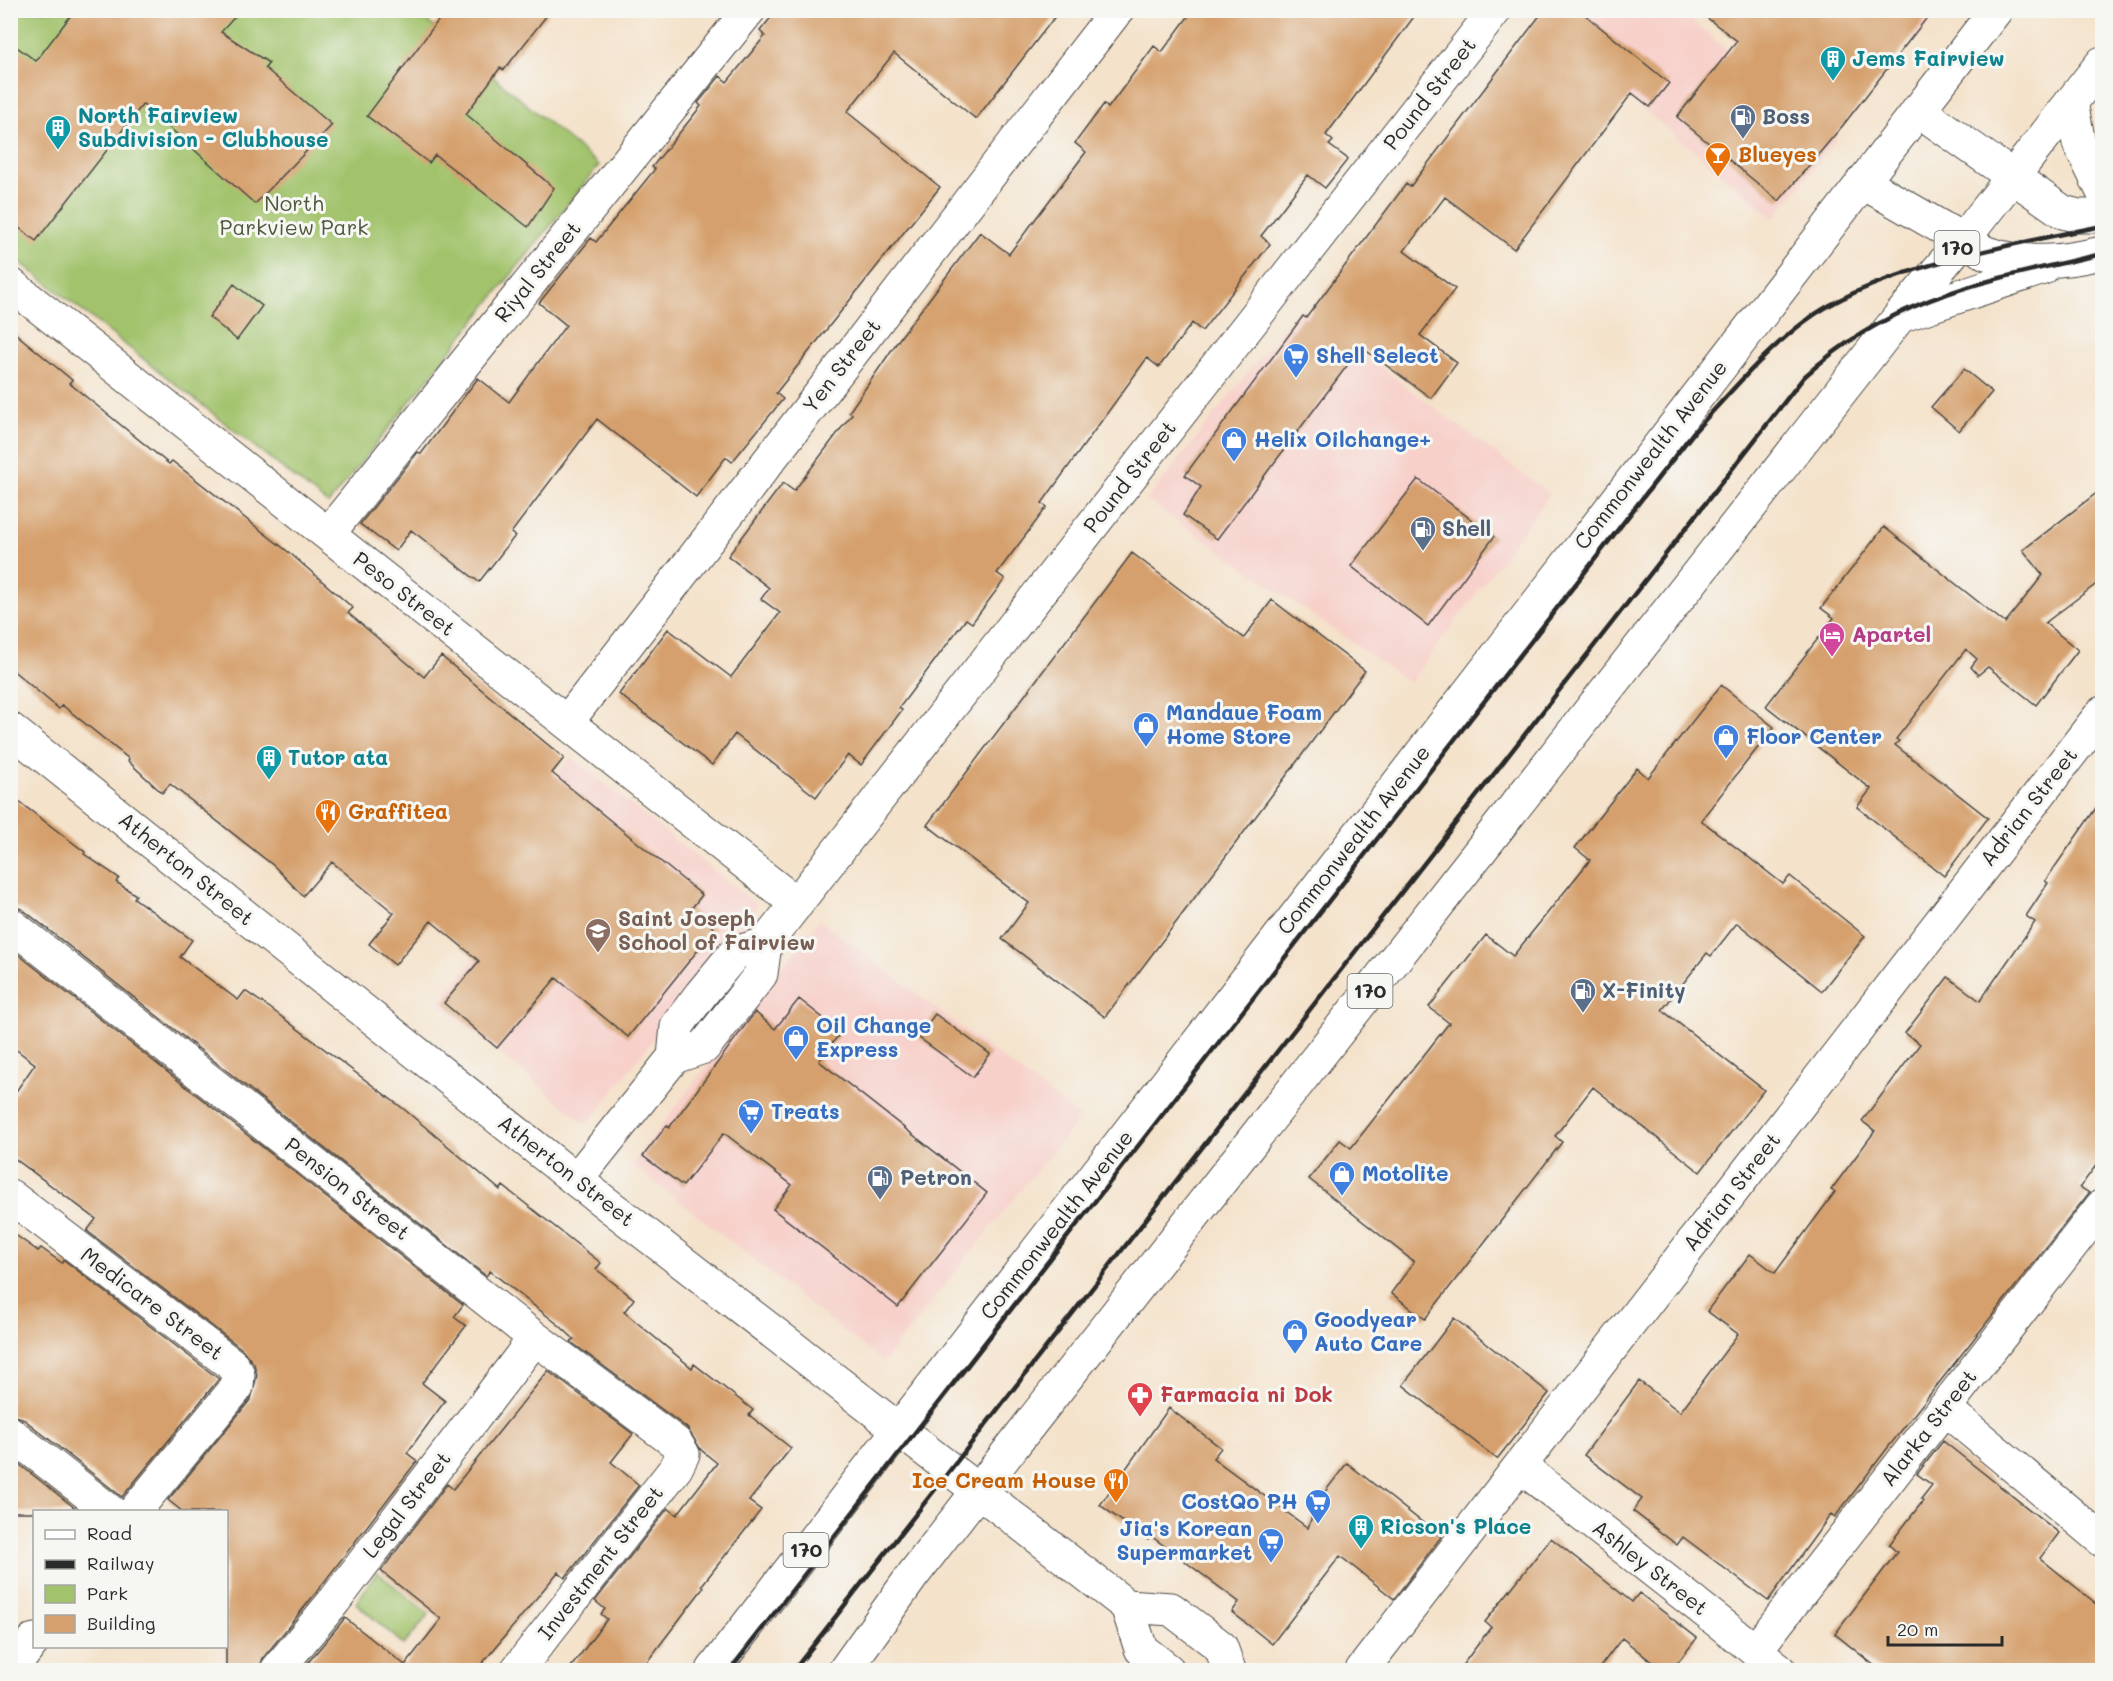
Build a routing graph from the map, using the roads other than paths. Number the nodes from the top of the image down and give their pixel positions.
1 (749, 10) edge
2 (1117, 10) edge
3 (1496, 10) edge
4 (1996, 10) edge
5 (2103, 63) edge
6 (2071, 102) junction
7 (1918, 110) junction
8 (2012, 178) junction
9 (1862, 182) junction
10 (2103, 190) edge
11 (2103, 216) edge
12 (1963, 240) junction
13 (2103, 253) edge
14 (2062, 262) junction
15 (10, 284) edge
16 (1900, 316) junction
17 (328, 534) junction
18 (2103, 713) edge
19 (567, 722) junction
20 (10, 729) edge
21 (797, 904) junction
22 (10, 924) edge
23 (576, 1180) junction
24 (10, 1196) edge
25 (2103, 1206) edge
26 (536, 1338) junction
27 (1944, 1408) junction
28 (899, 1430) junction
29 (10, 1432) edge
30 (683, 1454) joint
31 (1520, 1466) junction
32 (978, 1491) junction
33 (108, 1510) edge
34 (136, 1510) edge
35 (2103, 1540) edge
36 (1127, 1606) junction
37 (33, 1641) edge
38 (1767, 1661) edge
39 (11, 1670) edge
40 (277, 1671) edge
41 (517, 1671) edge
42 (713, 1671) edge
43 (845, 1671) edge
44 (1168, 1671) edge
45 (1229, 1671) edge
46 (1362, 1671) edge

1 - 17 street, Riyal Street
2 - 19 street, Yen Street
3 - 21 street, Pound Street
4 - 7 street, Commonwealth Avenue / 170
5 - 6 street, 170
6 - 8 street, 170
6 - 10 street
7 - 8 street
7 - 9 street, Commonwealth Avenue / 170
8 - 11 street
8 - 12 street, 170
9 - 12 street
9 - 28 street, Commonwealth Avenue / 170
12 - 14 street
12 - 16 street, 170
13 - 14 street
14 - 16 street
15 - 17 street, Peso Street
16 - 32 street, 170
17 - 19 street, Peso Street
18 - 31 street, Adrian Street
19 - 21 street, Peso Street
20 - 23 street, Atherton Street
21 - 23 street, Pound Street
22 - 26 street, Pension Street
23 - 28 street, Atherton Street
24 - 34 street, Medicare Street
25 - 27 street, Alarka Street
26 - 30 street, Pension Street
26 - 40 street, Legal Street
27 - 35 street
27 - 38 street, Alarka Street
28 - 32 street, Atherton Street
28 - 42 street, Commonwealth Avenue / 170
29 - 33 street
30 - 41 street, Investment Street
31 - 38 street, Ashley Street
31 - 46 street, Adrian Street
32 - 36 street, Atherton Street
32 - 43 street, 170
36 - 44 street
36 - 45 street
37 - 39 street

